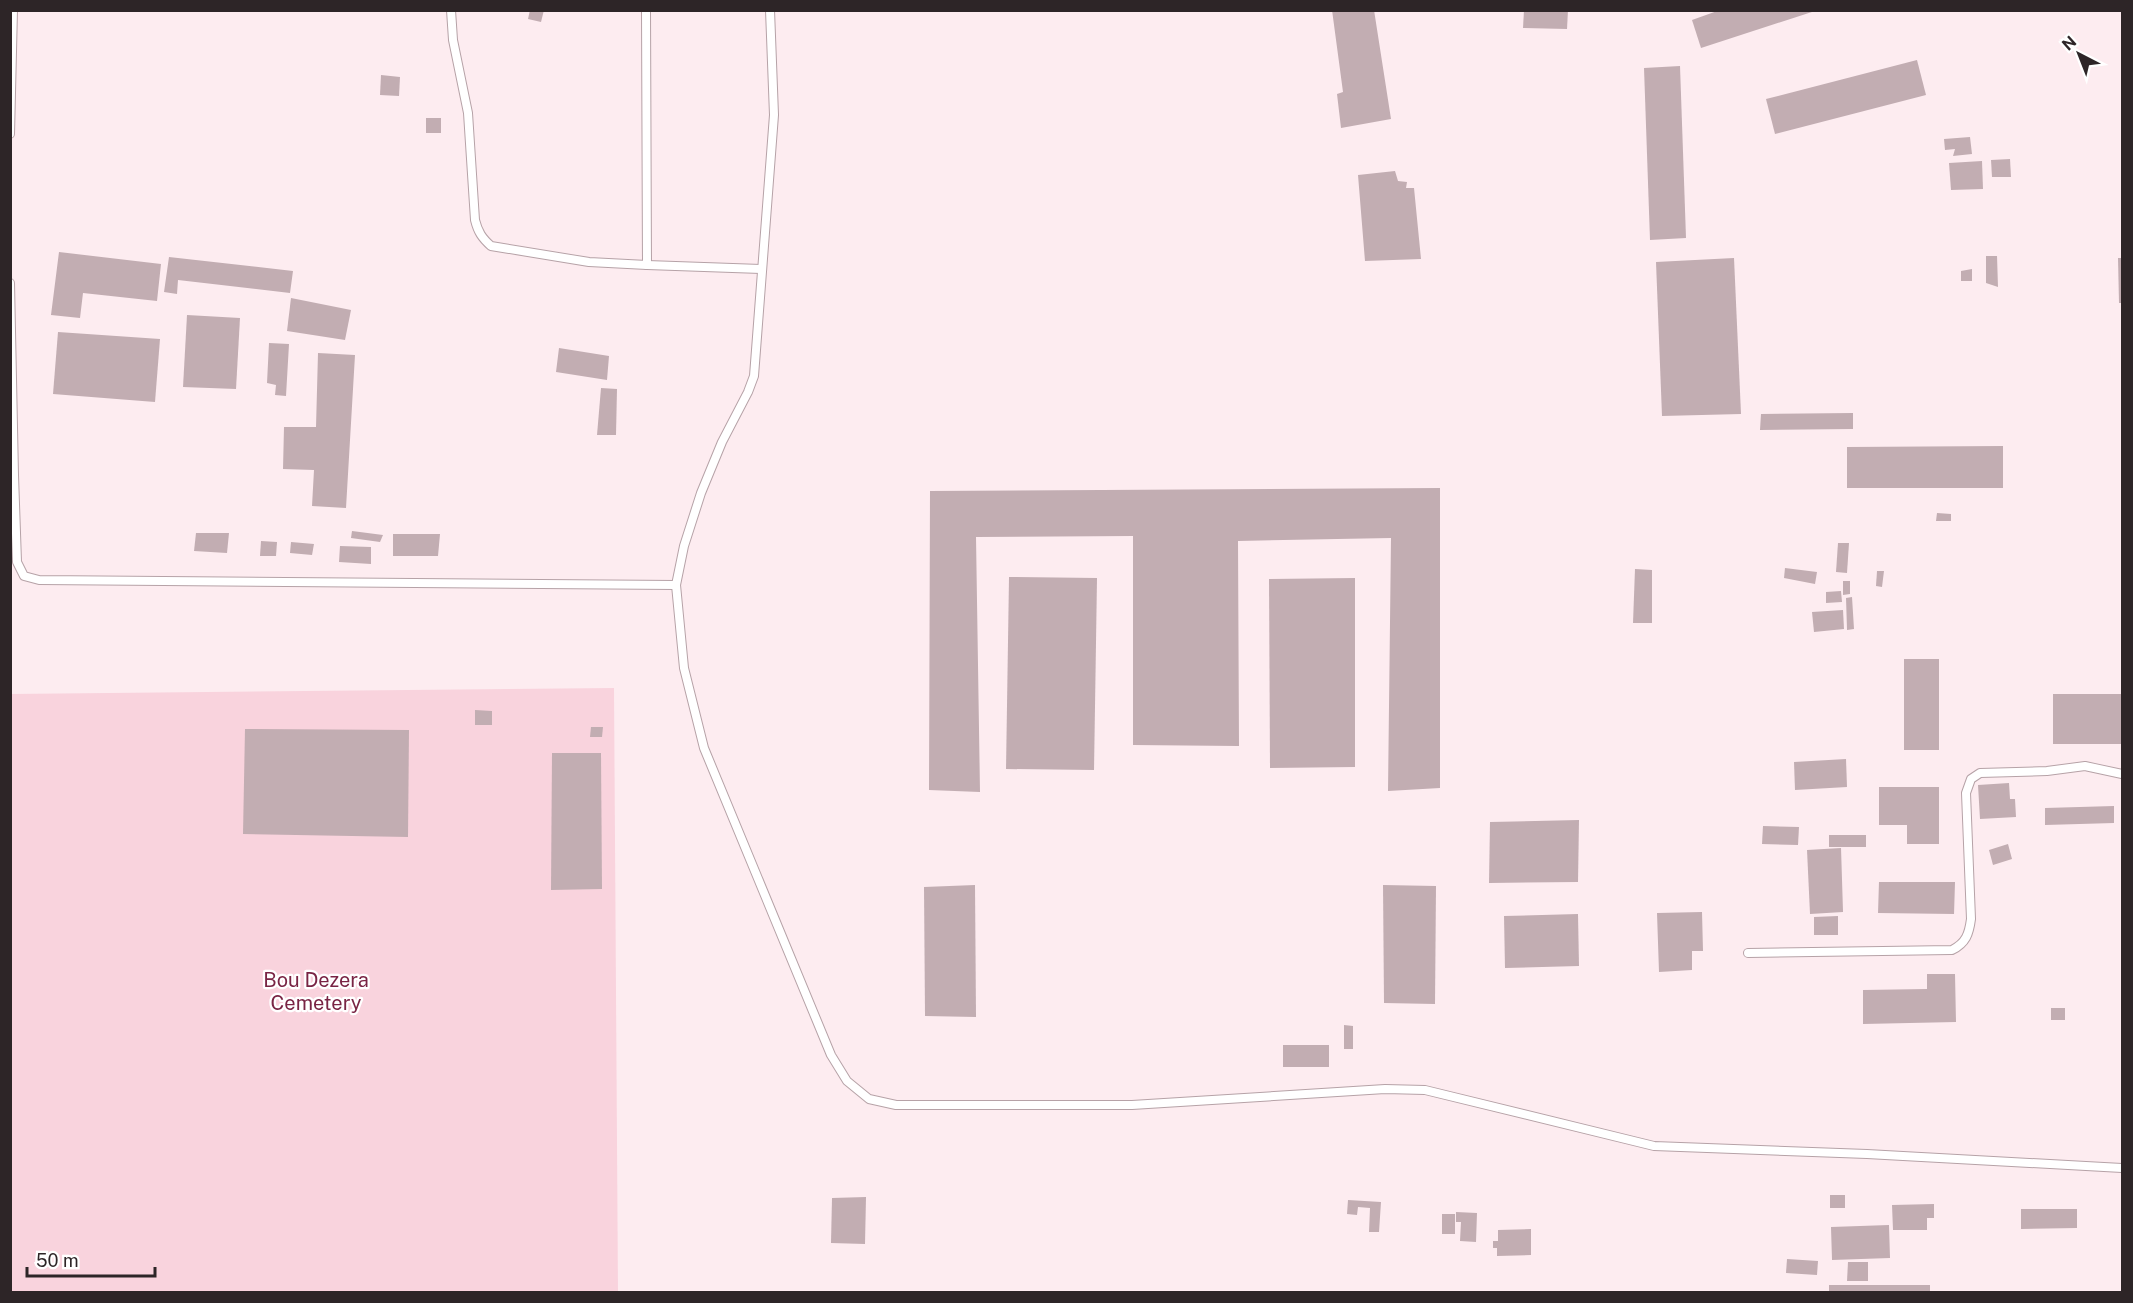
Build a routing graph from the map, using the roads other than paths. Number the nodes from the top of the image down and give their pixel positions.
1 (13, 10) edge
2 (451, 10) edge
3 (646, 10) edge
4 (770, 10) edge
5 (10, 134) edge
6 (647, 265) junction
7 (761, 269) junction
8 (10, 283) edge
9 (676, 585) junction
10 (2122, 774) edge
11 (1748, 953) dead end
12 (2122, 1168) edge

1 - 5 lane
2 - 6 lane
3 - 6 lane
4 - 7 lane
6 - 7 lane
7 - 9 lane
8 - 9 lane
9 - 12 lane
10 - 11 lane

